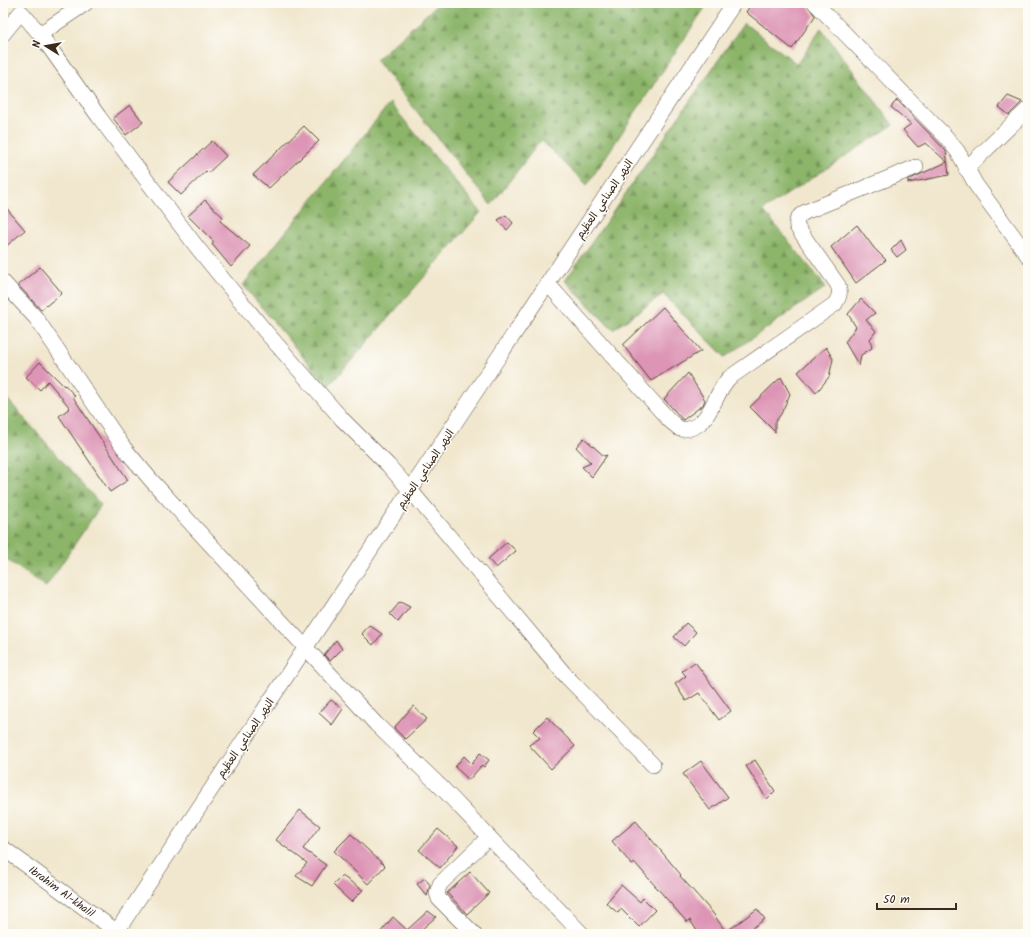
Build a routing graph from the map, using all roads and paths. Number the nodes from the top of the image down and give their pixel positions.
1 (86, 3) edge
2 (734, 3) edge
3 (816, 3) edge
4 (3, 34) edge
5 (40, 34) junction
6 (1028, 109) edge
7 (916, 167) dead end
8 (966, 169) junction
9 (1028, 256) edge
10 (3, 282) edge
11 (548, 284) junction
12 (411, 491) junction
13 (305, 648) junction
14 (653, 765) dead end
15 (489, 837) junction
16 (3, 848) edge
17 (117, 933) edge
18 (474, 934) edge
19 (582, 934) edge

1 - 5 street
2 - 11 street, النهر الصناعي العظيم
3 - 8 street
4 - 5 street
5 - 12 street
6 - 8 street
7 - 11 street
8 - 9 street
10 - 13 street
11 - 12 street, النهر الصناعي العظيم
12 - 13 street, النهر الصناعي العظيم
12 - 14 street
13 - 15 street
13 - 17 street, النهر الصناعي العظيم
15 - 18 street
15 - 19 street
16 - 17 street, Ibrahim Al-khalil

